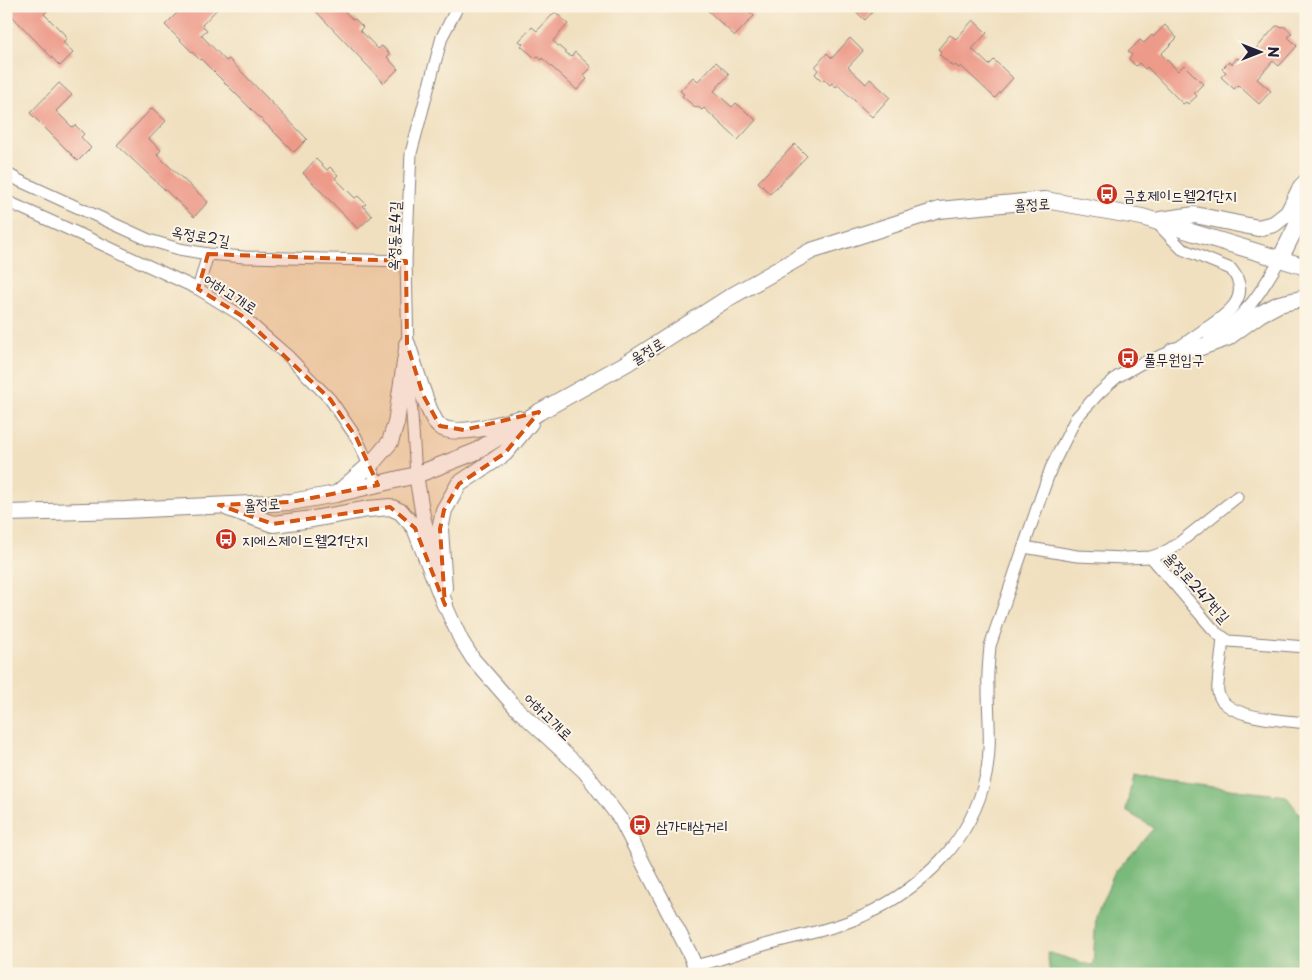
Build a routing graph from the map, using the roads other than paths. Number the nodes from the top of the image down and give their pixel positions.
1 (458, 6) edge
2 (6, 173) edge
3 (1306, 182) edge
4 (6, 201) edge
5 (1306, 207) edge
6 (1154, 221) junction
7 (208, 254) junction
8 (1280, 259) junction
9 (406, 260) junction
10 (1306, 267) edge
11 (198, 289) junction
12 (1306, 300) edge
13 (407, 344) junction
14 (1173, 352) junction
15 (540, 412) junction
16 (369, 465) junction
17 (416, 475) junction
18 (378, 484) junction
19 (336, 494) junction
20 (1237, 497) dead end
21 (219, 505) junction
22 (6, 513) edge
23 (1024, 547) junction
24 (1151, 557) junction
25 (445, 605) junction
26 (1223, 637) junction
27 (1306, 646) edge
28 (1306, 723) edge
29 (696, 971) edge

1 - 9 street, 옥정동로4길
2 - 7 street, 옥정로2길
3 - 6 main road
4 - 11 street, 어하고개로
5 - 8 main road
6 - 8 main road, 율정로
6 - 14 street
6 - 15 main road, 율정로
7 - 9 street, 옥정로2길
7 - 11 street
8 - 10 main road, 율정로
8 - 14 street
9 - 13 street, 옥정동로4길
11 - 16 street, 어하고개로
12 - 14 main road
13 - 15 main road
13 - 16 main road
13 - 17 street, 옥정동로4길
14 - 23 street
15 - 17 main road, 율정로
15 - 25 main road
16 - 18 street, 어하고개로
16 - 19 main road
17 - 18 main road, 율정로
17 - 25 street, 어하고개로
18 - 19 main road, 율정로
19 - 21 main road, 율정로
20 - 24 street, 율정로247번길
21 - 22 main road, 율정로
21 - 25 main road
23 - 24 street, 율정로247번길
23 - 29 street
24 - 26 street, 율정로247번길
25 - 29 street, 어하고개로
26 - 27 street, 율정로247번길
26 - 28 street, 율정로247번길

